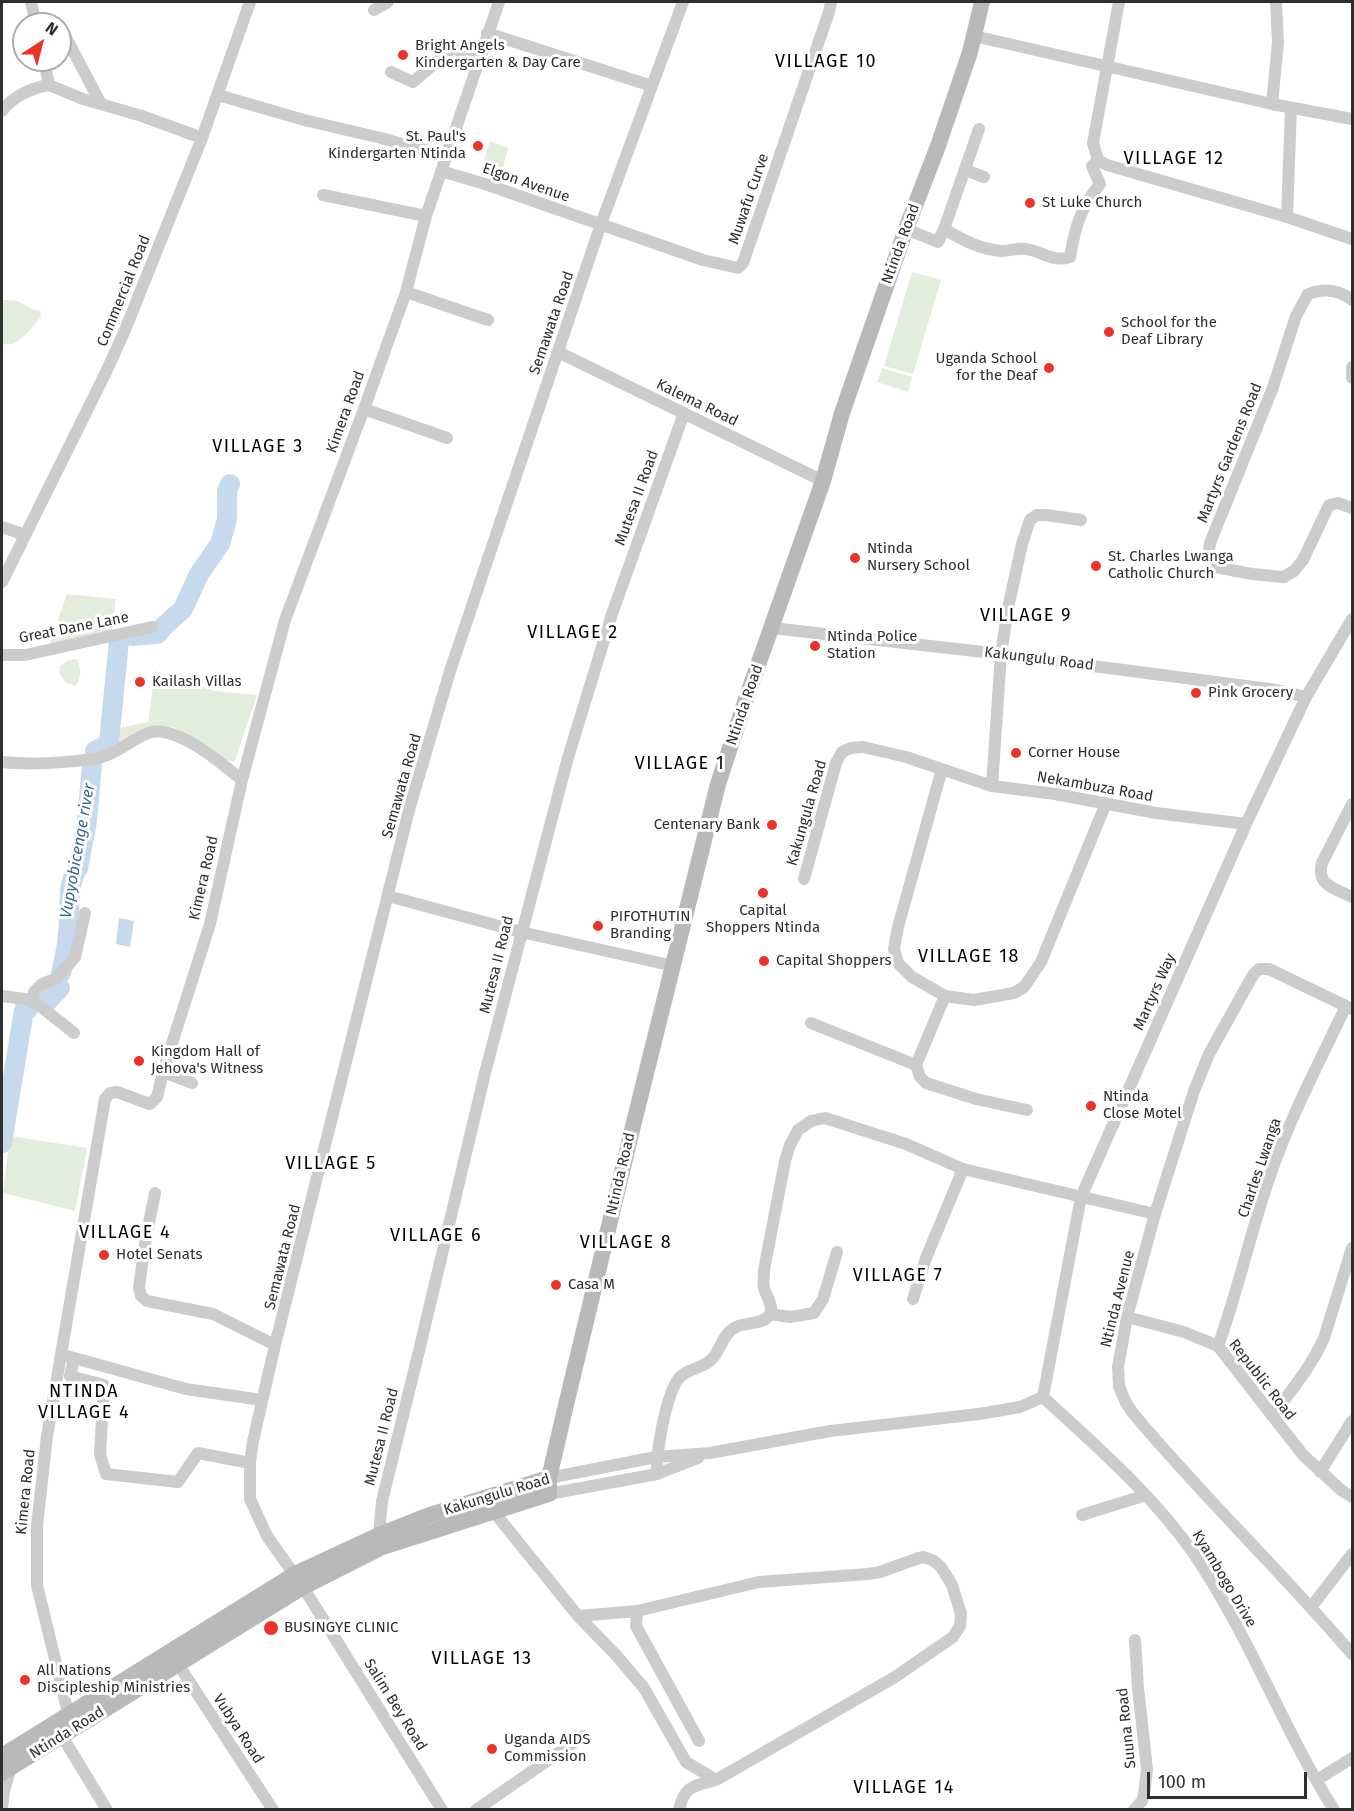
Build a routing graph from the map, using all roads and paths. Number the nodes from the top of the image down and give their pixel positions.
1 (250, 2) edge
2 (388, 2) edge
3 (497, 2) edge
4 (683, 2) edge
5 (831, 2) edge
6 (982, 2) edge
7 (1119, 2) edge
8 (1276, 2) edge
9 (374, 10) dead end
10 (487, 33) junction
11 (974, 36) junction
12 (72, 49) edge
13 (478, 59) junction
14 (1108, 67) junction
15 (46, 72) edge
16 (391, 72) dead end
17 (49, 85) junction
18 (652, 86) junction
19 (218, 95) junction
20 (101, 104) junction
21 (1272, 104) junction
22 (1291, 108) junction
23 (2, 111) edge
24 (1353, 119) edge
25 (979, 129) dead end
26 (202, 138) junction
27 (446, 156) junction
28 (1098, 160) junction
29 (965, 170) junction
30 (441, 171) junction
31 (984, 177) dead end
32 (323, 195) dead end
33 (426, 216) junction
34 (1287, 217) junction
35 (601, 224) junction
36 (906, 229) junction
37 (944, 229) junction
38 (1353, 239) edge
39 (406, 292) junction
40 (1353, 300) edge
41 (488, 320) dead end
42 (558, 352) junction
43 (1353, 367) edge
44 (1353, 378) edge
45 (364, 409) junction
46 (684, 413) junction
47 (447, 438) dead end
48 (823, 481) junction
49 (1353, 508) edge
50 (1081, 520) dead end
51 (2, 527) edge
52 (25, 535) junction
53 (2, 582) edge
54 (1353, 619) edge
55 (152, 627) dead end
56 (772, 628) junction
57 (1001, 654) junction
58 (2, 655) edge
59 (1306, 697) junction
60 (2, 762) edge
61 (942, 769) junction
62 (242, 780) junction
63 (992, 786) junction
64 (1106, 803) junction
65 (1353, 804) edge
66 (1246, 824) junction
67 (804, 879) dead end
68 (388, 896) junction
69 (1353, 897) edge
70 (85, 913) dead end
71 (521, 932) junction
72 (674, 966) junction
73 (2, 996) edge
74 (945, 996) junction
75 (32, 1002) junction
76 (1349, 1008) edge
77 (811, 1023) dead end
78 (74, 1033) dead end
79 (915, 1065) junction
80 (163, 1072) junction
81 (192, 1083) dead end
82 (1027, 1110) dead end
83 (963, 1169) junction
84 (155, 1192) dead end
85 (1081, 1197) junction
86 (1155, 1215) junction
87 (1353, 1248) edge
88 (837, 1252) dead end
89 (913, 1299) dead end
90 (770, 1314) junction
91 (1127, 1317) junction
92 (275, 1345) junction
93 (1218, 1346) junction
94 (60, 1355) junction
95 (74, 1358) junction
96 (1043, 1398) junction
97 (262, 1400) junction
98 (1272, 1416) junction
99 (1353, 1421) edge
100 (710, 1453) junction
101 (656, 1457) junction
102 (250, 1463) junction
103 (1320, 1472) junction
104 (657, 1474) junction
105 (549, 1486) junction
106 (1146, 1495) junction
107 (1353, 1497) edge
108 (490, 1505) junction
109 (1082, 1515) dead end
110 (380, 1541) junction
111 (1353, 1554) edge
112 (299, 1580) junction
113 (1312, 1606) junction
114 (637, 1611) junction
115 (578, 1616) junction
116 (1135, 1640) dead end
117 (1353, 1654) edge
118 (178, 1664) junction
119 (68, 1727) junction
120 (583, 1736) dead end
121 (699, 1741) dead end
122 (1353, 1758) edge
123 (686, 1762) junction
124 (5, 1765) edge
125 (716, 1780) junction
126 (1317, 1780) junction
127 (688, 1788) junction
128 (2, 1808) edge
129 (107, 1809) edge
130 (273, 1809) edge
131 (442, 1809) edge
132 (476, 1809) edge
133 (679, 1809) edge
134 (1134, 1809) edge
135 (1334, 1809) edge

1 - 19 street, Commercial Road
2 - 9 street
3 - 10 street, Kimera Road
4 - 18 street, Semawata Road
5 - 35 street, Muwafu Curve
6 - 11 main road, Ntinda Road
7 - 14 street
8 - 21 street
10 - 13 street, Kimera Road
10 - 18 street
11 - 14 street
11 - 36 main road, Ntinda Road
12 - 20 street
13 - 16 street
13 - 27 street, Kimera Road
14 - 21 street
14 - 28 street
15 - 17 street
17 - 20 street
17 - 23 street
18 - 35 street, Semawata Road
19 - 26 street, Commercial Road
19 - 27 street
20 - 26 street
21 - 22 street
22 - 24 street
22 - 34 street
25 - 29 street
26 - 52 street, Commercial Road
27 - 30 street, Kimera Road
28 - 34 street
28 - 37 street
29 - 31 street
29 - 37 street
30 - 33 street, Kimera Road
30 - 35 street, Elgon Avenue
32 - 33 street
33 - 39 street, Kimera Road
34 - 38 street
35 - 42 street, Semawata Road
36 - 37 street
36 - 48 main road, Ntinda Road
39 - 41 street
39 - 45 street, Kimera Road
40 - 49 street, Martyrs Gardens Road
42 - 46 street, Kalema Road
42 - 68 street, Semawata Road
43 - 44 street
45 - 47 street
45 - 62 street, Kimera Road
46 - 48 street, Kalema Road
46 - 71 street, Mutesa II Road
48 - 56 main road, Ntinda Road
50 - 57 street
51 - 52 street
52 - 53 street, Commercial Road
54 - 59 street, Martyrs Way
55 - 58 street, Great Dane Lane
56 - 57 street, Kakungulu Road
56 - 72 main road, Ntinda Road
57 - 59 street, Kakungulu Road
57 - 63 street
59 - 66 street, Martyrs Way
60 - 62 street
61 - 63 street, Nekambuza Road
61 - 67 street, Kakungula Road
61 - 74 street
62 - 80 street, Kimera Road
63 - 64 street, Nekambuza Road
64 - 66 street, Nekambuza Road
64 - 74 street
65 - 69 street
66 - 85 street, Martyrs Way
68 - 71 street
68 - 92 street, Semawata Road
70 - 75 street
71 - 72 street
71 - 110 street, Mutesa II Road
72 - 105 main road, Ntinda Road
73 - 75 street
74 - 79 street
75 - 78 street
76 - 86 street, Ntinda Avenue
76 - 93 street, Charles Lwanga
77 - 79 street
79 - 82 street
80 - 81 street
80 - 94 street, Kimera Road
83 - 85 street
83 - 89 street
83 - 90 street
84 - 92 street
85 - 86 street
85 - 96 street, Martyrs Way
86 - 91 street, Ntinda Avenue
87 - 98 street
88 - 90 street
90 - 101 street
91 - 93 street, Republic Road
91 - 113 street, Ntinda Avenue
92 - 97 street, Semawata Road
93 - 98 street, Republic Road
94 - 95 street
94 - 119 street, Kimera Road
95 - 97 street
95 - 102 street
96 - 100 street, Kakungulu Road
96 - 106 street, Kyambogo Drive
97 - 102 street, Semawata Road
98 - 103 street, Republic Road
99 - 103 street
100 - 101 street, Kakungulu Road
100 - 104 street, Kakungulu Road
101 - 104 street
101 - 105 street, Kakungulu Road
102 - 112 street, Semawata Road
103 - 107 street, Republic Road
104 - 105 street, Kakungulu Road
105 - 108 main road, Kakungulu Road
106 - 109 street
106 - 126 street, Kyambogo Drive
108 - 110 main road, Kakungulu Road
108 - 115 street
110 - 112 main road, Ntinda Road
111 - 113 street
112 - 118 main road, Ntinda Road
112 - 119 main road, Ntinda Road
112 - 131 street, Salim Bey Road
113 - 117 street, Ntinda Avenue
114 - 115 street
114 - 121 street
114 - 125 street
115 - 123 street
116 - 134 street, Suuna Road
118 - 119 main road, Ntinda Road
118 - 130 street, Vubya Road
119 - 124 main road, Ntinda Road
119 - 129 street, Kimera Road
120 - 132 street
122 - 126 street
123 - 125 street
123 - 127 street
124 - 128 street
125 - 127 street
126 - 135 street, Kyambogo Drive
127 - 133 street

